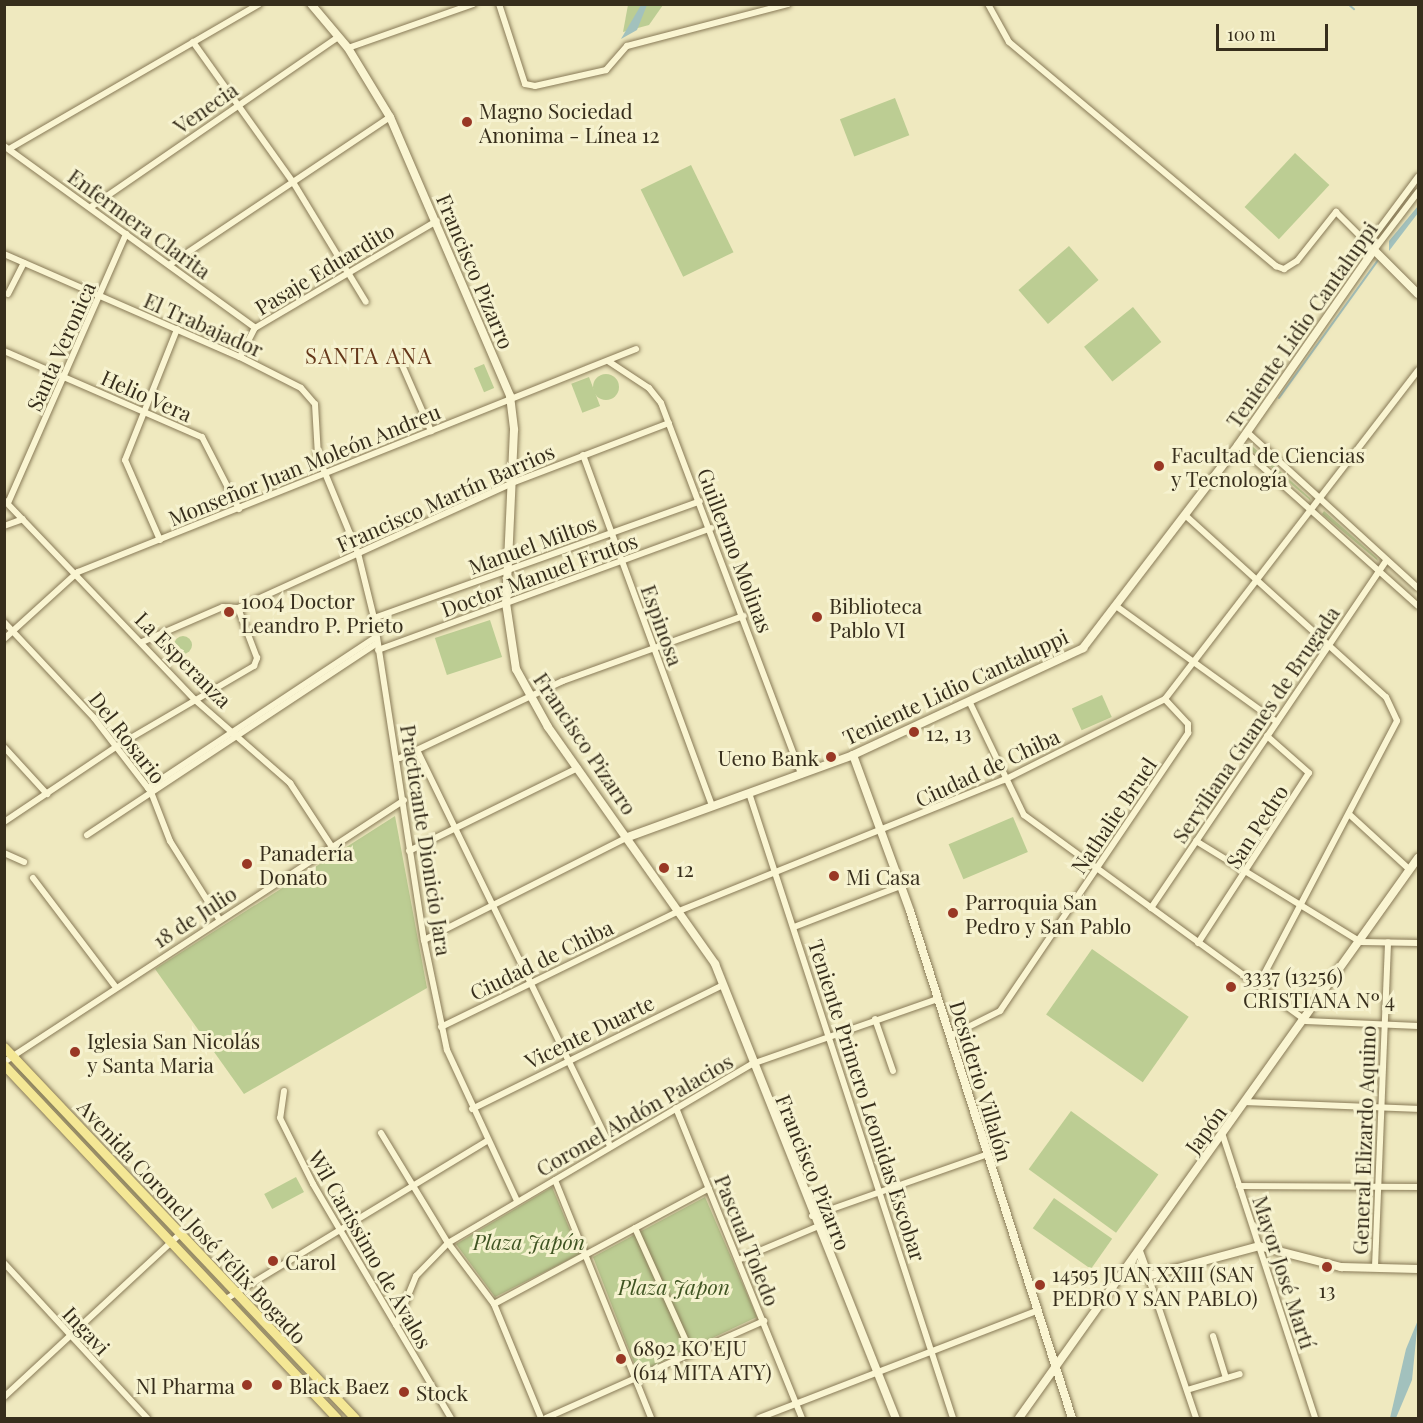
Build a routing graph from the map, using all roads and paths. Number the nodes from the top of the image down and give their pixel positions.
1 (259, 4) edge
2 (311, 4) edge
3 (473, 4) edge
4 (499, 4) edge
5 (788, 4) edge
6 (988, 4) edge
7 (338, 37) junction
8 (193, 42) junction
9 (348, 48) junction
10 (238, 103) junction
11 (390, 117) junction
12 (7, 147) edge
13 (1419, 177) edge
14 (293, 182) junction
15 (1419, 192) edge
16 (92, 207) junction
17 (437, 220) junction
18 (126, 234) junction
19 (1371, 247) junction
20 (4, 254) edge
21 (24, 263) junction
22 (169, 265) junction
23 (349, 272) junction
24 (8, 294) dead end
25 (1419, 294) edge
26 (100, 296) junction
27 (366, 302) dead end
28 (255, 328) junction
29 (177, 329) junction
30 (636, 349) dead end
31 (4, 351) edge
32 (240, 357) junction
33 (399, 358) dead end
34 (608, 361) junction
35 (1418, 373) edge
36 (64, 376) junction
37 (510, 396) junction
38 (144, 411) junction
39 (669, 423) junction
40 (430, 431) junction
41 (1247, 432) junction
42 (1238, 445) junction
43 (583, 455) junction
44 (326, 476) junction
45 (512, 483) junction
46 (1323, 499) junction
47 (700, 501) junction
48 (6, 502) edge
49 (238, 509) junction
50 (1312, 513) junction
51 (1185, 515) junction
52 (23, 519) junction
53 (4, 526) edge
54 (711, 528) junction
55 (611, 533) junction
56 (160, 540) junction
57 (358, 553) junction
58 (1387, 560) junction
59 (622, 561) junction
60 (508, 570) junction
61 (1379, 570) junction
62 (78, 572) junction
63 (1258, 583) junction
64 (1419, 588) edge
65 (506, 603) junction
66 (1116, 606) junction
67 (1419, 606) edge
68 (238, 608) junction
69 (744, 616) junction
70 (374, 618) junction
71 (4, 622) edge
72 (13, 631) junction
73 (4, 639) edge
74 (142, 642) junction
75 (377, 644) junction
76 (1328, 646) junction
77 (654, 648) junction
78 (1195, 663) junction
79 (529, 696) junction
80 (194, 699) junction
81 (1165, 699) junction
82 (970, 703) junction
83 (1277, 722) junction
84 (235, 733) junction
85 (1267, 736) junction
86 (117, 746) junction
87 (4, 747) edge
88 (417, 750) junction
89 (853, 755) junction
90 (400, 758) junction
91 (578, 768) junction
92 (801, 774) junction
93 (1004, 780) junction
94 (150, 790) junction
95 (749, 793) junction
96 (47, 794) junction
97 (404, 800) junction
98 (712, 806) junction
99 (1350, 815) junction
100 (4, 822) edge
101 (456, 828) junction
102 (881, 833) junction
103 (87, 835) dead end
104 (628, 837) junction
105 (1196, 841) junction
106 (332, 847) junction
107 (409, 851) junction
108 (4, 853) edge
109 (24, 862) dead end
110 (1415, 864) edge
111 (1096, 869) junction
112 (776, 872) junction
113 (1244, 874) junction
114 (33, 878) dead end
115 (901, 886) junction
116 (492, 905) junction
117 (1151, 908) junction
118 (1300, 909) junction
119 (679, 911) junction
120 (219, 919) junction
121 (794, 927) junction
122 (424, 940) junction
123 (1198, 942) junction
124 (1361, 942) junction
125 (1388, 942) junction
126 (1419, 943) edge
127 (529, 982) junction
128 (114, 986) junction
129 (722, 986) junction
130 (1258, 986) junction
131 (938, 999) junction
132 (875, 1019) junction
133 (1306, 1021) junction
134 (1385, 1024) junction
135 (1419, 1026) edge
136 (441, 1027) junction
137 (830, 1033) junction
138 (950, 1036) junction
139 (4, 1047) edge
140 (566, 1060) junction
141 (7, 1061) edge
142 (752, 1064) junction
143 (893, 1071) dead end
144 (284, 1091) dead end
145 (1247, 1102) junction
146 (1381, 1106) junction
147 (676, 1108) junction
148 (472, 1109) junction
149 (1419, 1109) edge
150 (381, 1133) dead end
151 (1223, 1136) junction
152 (487, 1141) junction
153 (610, 1146) junction
154 (985, 1155) junction
155 (115, 1166) junction
156 (108, 1173) junction
157 (555, 1180) junction
158 (414, 1186) junction
159 (1239, 1186) junction
160 (1378, 1187) junction
161 (1419, 1187) edge
162 (709, 1188) junction
163 (880, 1190) junction
164 (518, 1202) junction
165 (811, 1216) junction
166 (816, 1227) junction
167 (635, 1228) junction
168 (340, 1230) junction
169 (176, 1238) junction
170 (448, 1243) junction
171 (1259, 1246) junction
172 (1139, 1251) junction
173 (585, 1255) junction
174 (738, 1260) junction
175 (4, 1263) edge
176 (1375, 1268) junction
177 (1419, 1269) edge
178 (1148, 1276) junction
179 (235, 1293) junction
180 (226, 1299) junction
181 (494, 1304) junction
182 (1037, 1311) junction
183 (764, 1321) junction
184 (396, 1325) junction
185 (1213, 1336) dead end
186 (70, 1337) junction
187 (930, 1348) junction
188 (692, 1354) junction
189 (1056, 1368) junction
190 (875, 1370) junction
191 (1240, 1374) dead end
192 (1226, 1378) junction
193 (635, 1379) junction
194 (1187, 1390) junction
195 (4, 1397) edge
196 (796, 1403) junction
197 (1313, 1418) edge
198 (147, 1419) edge
199 (337, 1419) edge
200 (355, 1419) edge
201 (451, 1419) edge
202 (541, 1419) edge
203 (546, 1419) edge
204 (651, 1419) edge
205 (759, 1419) edge
206 (802, 1419) edge
207 (896, 1419) edge
208 (953, 1419) edge
209 (1019, 1419) edge
210 (1072, 1419) edge
211 (1196, 1419) edge

1 - 8 street
2 - 7 street, Francisco Pizarro
3 - 9 street
4 - 5 street
6 - 19 street
7 - 9 street, Francisco Pizarro
7 - 10 street, Venecia
8 - 10 street
8 - 12 street
9 - 11 street, Francisco Pizarro
10 - 14 street
10 - 16 street, Venecia
11 - 14 street
11 - 17 street, Francisco Pizarro
12 - 16 street, Enfermera Clarita
13 - 19 street
14 - 22 street
14 - 23 street
15 - 19 street, Teniente Lidio Cantaluppi
16 - 18 street, Enfermera Clarita
17 - 23 street, Pasaje Eduardito
17 - 37 street, Francisco Pizarro
18 - 22 street, Enfermera Clarita
18 - 26 street, Santa Veronica
19 - 25 street
19 - 41 street, Teniente Lidio Cantaluppi
20 - 21 street, El Trabajador
21 - 24 street
21 - 26 street, El Trabajador
22 - 28 street, Enfermera Clarita
23 - 27 street
23 - 28 street, Pasaje Eduardito
26 - 29 street, El Trabajador
26 - 36 street, Santa Veronica
28 - 32 street, Pasaje Eduardito
29 - 32 street, El Trabajador
29 - 38 street
30 - 34 street, Monseñor Juan Moleón Andreu
31 - 36 street, Helio Vera
32 - 44 street, El Trabajador
33 - 40 street
34 - 37 street, Monseñor Juan Moleón Andreu
34 - 39 street, Guillermo Molinas
35 - 46 street, Ciudad de Chiba
36 - 38 street, Helio Vera
36 - 48 street, Santa Veronica
37 - 40 street, Monseñor Juan Moleón Andreu
37 - 45 street, Francisco Pizarro
38 - 49 street, Helio Vera
38 - 56 street
39 - 43 street, Francisco Martín Barrios
39 - 47 street, Guillermo Molinas
40 - 44 street, Monseñor Juan Moleón Andreu
41 - 42 street, Teniente Lidio Cantaluppi
41 - 46 street
42 - 50 street
42 - 51 street, Teniente Lidio Cantaluppi
43 - 45 street, Francisco Martín Barrios
43 - 55 street, Espinosa
44 - 49 street, Monseñor Juan Moleón Andreu
44 - 57 street, Practicante Dionicio Jara
45 - 57 street, Francisco Martín Barrios
45 - 60 street, Francisco Pizarro
46 - 50 street, Ciudad de Chiba
46 - 58 street
47 - 54 street, Guillermo Molinas
47 - 55 street, Manuel Miltos
48 - 52 street, La Esperanza
49 - 56 street, Monseñor Juan Moleón Andreu
50 - 61 street
50 - 63 street, Ciudad de Chiba
51 - 63 street
51 - 66 street, Teniente Lidio Cantaluppi
52 - 53 street
52 - 62 street, La Esperanza
54 - 59 street, Doctor Manuel Frutos
54 - 69 street, Guillermo Molinas
55 - 59 street, Espinosa
55 - 60 street, Manuel Miltos
56 - 62 street, Monseñor Juan Moleón Andreu
57 - 68 street, Francisco Martín Barrios
57 - 70 street, Practicante Dionicio Jara
58 - 61 street, Serviliana Guanes de Brugada
58 - 64 street
59 - 65 street, Doctor Manuel Frutos
59 - 77 street, Espinosa
60 - 65 street, Francisco Pizarro
60 - 70 street, Manuel Miltos
61 - 67 street
61 - 76 street, Serviliana Guanes de Brugada
62 - 72 street, Monseñor Juan Moleón Andreu
62 - 74 street, La Esperanza
63 - 76 street
63 - 78 street, Ciudad de Chiba
65 - 75 street, Doctor Manuel Frutos
65 - 79 street, Francisco Pizarro
66 - 78 street
66 - 82 street, Teniente Lidio Cantaluppi
68 - 74 street, Francisco Martín Barrios
68 - 80 street
69 - 77 street
69 - 92 street, Guillermo Molinas
70 - 75 street, Practicante Dionicio Jara
71 - 72 street, Del Rosario
72 - 73 street, Monseñor Juan Moleón Andreu
72 - 86 street, Del Rosario
74 - 80 street, La Esperanza
75 - 84 street, Doctor Manuel Frutos
75 - 90 street, Practicante Dionicio Jara
76 - 83 street, Serviliana Guanes de Brugada
76 - 99 street
77 - 79 street
77 - 98 street, Espinosa
78 - 81 street, Ciudad de Chiba
78 - 83 street
79 - 88 street
79 - 91 street, Francisco Pizarro
80 - 84 street, La Esperanza
80 - 86 street
81 - 93 street, Ciudad de Chiba
81 - 111 street, Nathalie Bruel
82 - 89 street, Teniente Lidio Cantaluppi
82 - 93 street
83 - 85 street, Serviliana Guanes de Brugada
84 - 94 street, Doctor Manuel Frutos
84 - 106 street, La Esperanza
85 - 105 street, Serviliana Guanes de Brugada
85 - 113 street, San Pedro
86 - 94 street, Del Rosario
86 - 96 street
87 - 96 street
88 - 90 street
88 - 101 street
89 - 92 street, Teniente Lidio Cantaluppi
89 - 102 street, Desiderio Villalón
90 - 97 street, Practicante Dionicio Jara
91 - 101 street
91 - 104 street, Francisco Pizarro
92 - 95 street, Teniente Lidio Cantaluppi
93 - 102 street, Ciudad de Chiba
93 - 111 street
94 - 103 street, Doctor Manuel Frutos
94 - 120 street, Del Rosario
95 - 98 street, Teniente Lidio Cantaluppi
95 - 112 street, Teniente Primero Leonidas Escobar
96 - 100 street
97 - 106 street, 18 de Julio
97 - 107 street, Practicante Dionicio Jara
98 - 104 street, Teniente Lidio Cantaluppi
99 - 110 street
99 - 118 street
101 - 107 street
101 - 116 street
102 - 112 street, Ciudad de Chiba
102 - 115 street, Desiderio Villalón
104 - 116 street, Teniente Lidio Cantaluppi
104 - 119 street, Francisco Pizarro
105 - 113 street
105 - 117 street, Serviliana Guanes de Brugada
106 - 120 street, 18 de Julio
107 - 122 street, Practicante Dionicio Jara
108 - 109 street
110 - 124 street, Japón
111 - 117 street
111 - 138 street, Nathalie Bruel
112 - 119 street, Ciudad de Chiba
112 - 121 street, Teniente Primero Leonidas Escobar
113 - 118 street
113 - 123 street, San Pedro
114 - 128 street
115 - 121 street
115 - 131 street, Desiderio Villalón
116 - 122 street, Teniente Lidio Cantaluppi
116 - 127 street
117 - 123 street
118 - 124 street
118 - 130 street
119 - 127 street, Ciudad de Chiba
119 - 129 street, Francisco Pizarro
120 - 128 street, 18 de Julio
121 - 137 street, Teniente Primero Leonidas Escobar
122 - 136 street, Practicante Dionicio Jara
123 - 130 street
124 - 125 street
124 - 133 street, Japón
125 - 126 street
125 - 134 street, General Elizardo Aquino
127 - 136 street, Ciudad de Chiba
127 - 140 street
128 - 141 street, 18 de Julio
129 - 140 street, Vicente Duarte
129 - 142 street, Francisco Pizarro
130 - 133 street
131 - 132 street, Coronel Abdón Palacios
131 - 138 street, Desiderio Villalón
132 - 137 street, Coronel Abdón Palacios
132 - 143 street
133 - 134 street
133 - 145 street, Japón
134 - 135 street
134 - 146 street, General Elizardo Aquino
136 - 148 street, Practicante Dionicio Jara
137 - 142 street, Coronel Abdón Palacios
137 - 163 street, Teniente Primero Leonidas Escobar
138 - 154 street, Desiderio Villalón
139 - 141 main road, Avenida Coronel José Félix Bogado
140 - 148 street, Vicente Duarte
140 - 153 street
141 - 155 main road, Avenida Coronel José Félix Bogado
141 - 156 main road, Avenida Coronel José Félix Bogado
142 - 147 street, Coronel Abdón Palacios
142 - 165 street, Francisco Pizarro
144 - 168 street, Wil Carissimo de Ávalos
145 - 146 street
145 - 151 street, Japón
146 - 149 street
146 - 160 street, General Elizardo Aquino
147 - 153 street, Coronel Abdón Palacios
147 - 162 street, Pascual Toledo
148 - 152 street, Practicante Dionicio Jara
150 - 158 street
151 - 159 street, Mayor José Martí
151 - 172 street, Japón
152 - 158 street
152 - 164 street, Practicante Dionicio Jara
153 - 157 street, Coronel Abdón Palacios
154 - 163 street
154 - 182 street, Desiderio Villalón
155 - 156 main road
155 - 169 main road, Avenida Coronel José Félix Bogado
156 - 169 main road, Avenida Coronel José Félix Bogado
157 - 164 street, Coronel Abdón Palacios
157 - 173 street
158 - 168 street
158 - 170 street
159 - 160 street
159 - 171 street, Mayor José Martí
160 - 161 street
160 - 176 street, General Elizardo Aquino
162 - 167 street
162 - 174 street, Pascual Toledo
163 - 165 street
163 - 187 street, Teniente Primero Leonidas Escobar
164 - 170 street, Coronel Abdón Palacios
165 - 166 street, Francisco Pizarro
166 - 174 street
166 - 190 street, Francisco Pizarro
167 - 173 street
167 - 188 street
168 - 179 street
168 - 184 street, Wil Carissimo de Ávalos
169 - 179 main road, Avenida Coronel José Félix Bogado
169 - 180 main road, Avenida Coronel José Félix Bogado
169 - 186 street
170 - 181 street
170 - 184 street, Coronel Abdón Palacios
171 - 176 street
171 - 178 street
171 - 197 street, Mayor José Martí
172 - 178 street
172 - 189 street, Japón
173 - 181 street
173 - 193 street
174 - 183 street, Pascual Toledo
175 - 186 street, Ingavi
176 - 177 street
178 - 194 street
179 - 180 street
179 - 200 main road, Avenida Coronel José Félix Bogado
180 - 199 main road, Avenida Coronel José Félix Bogado
181 - 202 street
182 - 187 street
182 - 189 street, Desiderio Villalón
183 - 188 street
183 - 196 street, Pascual Toledo
184 - 201 street, Wil Carissimo de Ávalos
185 - 192 street
186 - 195 street
186 - 198 street, Ingavi
187 - 190 street
187 - 208 street, Teniente Primero Leonidas Escobar
188 - 193 street
189 - 209 street, Japón
189 - 210 street, Desiderio Villalón
190 - 196 street
190 - 207 street, Francisco Pizarro
191 - 192 street
192 - 194 street
193 - 203 street
193 - 204 street
194 - 211 street
196 - 205 street
196 - 206 street, Pascual Toledo

